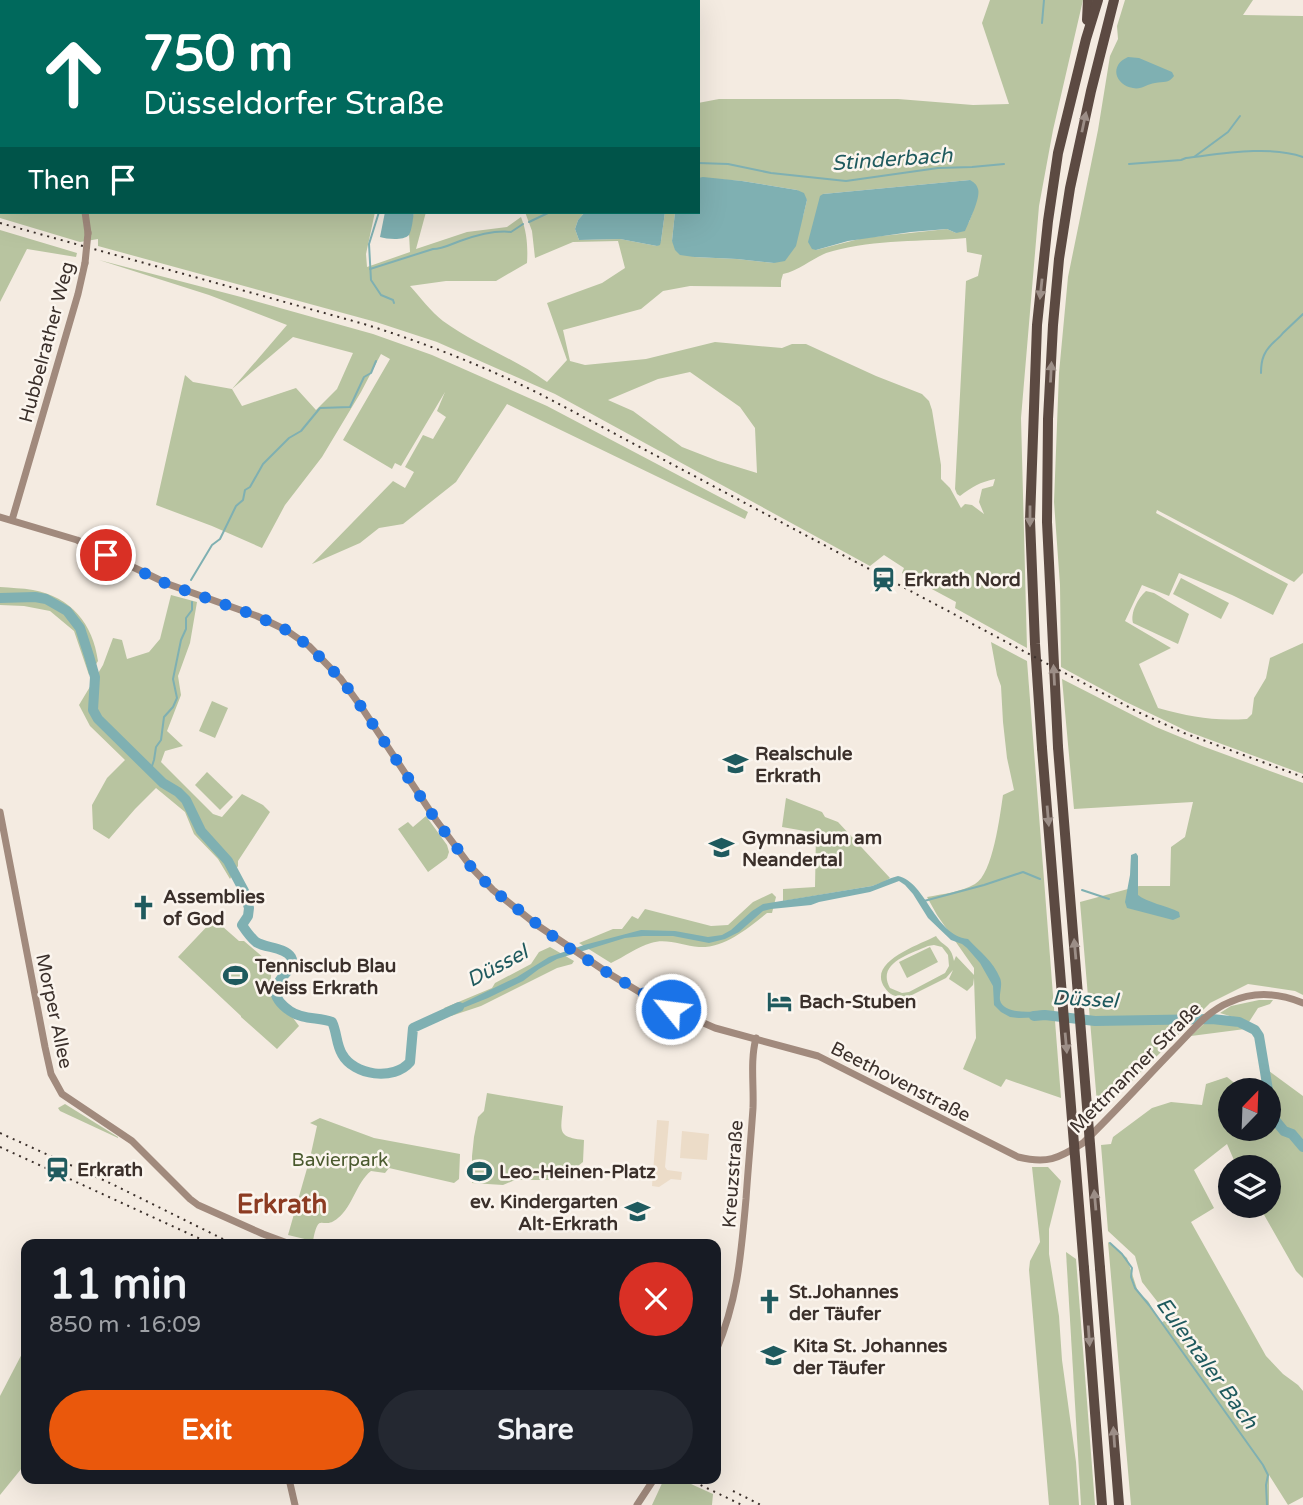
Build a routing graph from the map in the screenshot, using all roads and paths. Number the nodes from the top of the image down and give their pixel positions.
1 (1088, 0) edge
2 (1098, 0) edge
3 (1114, 2) edge
4 (1086, 39) junction
5 (85, 214) edge
6 (0, 517) edge
7 (12, 520) junction
8 (0, 812) edge
9 (1303, 1003) edge
10 (756, 1038) junction
11 (1030, 1159) joint
12 (276, 1239) edge
13 (721, 1338) edge
14 (290, 1484) edge
15 (651, 1484) edge
16 (295, 1505) edge
17 (637, 1505) edge
18 (1102, 1505) edge
19 (1119, 1505) edge

1 - 4 highway
2 - 4 highway
19 -> 3 highway, bridge
4 -> 18 highway, bridge
5 - 7 main road, Hubbelrather Weg, bridge
6 - 7 main road, Beethovenstraße
7 - 10 main road, Beethovenstraße
8 - 12 main road, Morper Allee
9 - 11 main road, Mettmanner Straße
10 - 11 main road, Beethovenstraße
10 - 13 main road, Kreuzstraße
14 - 16 main road
15 - 17 main road

